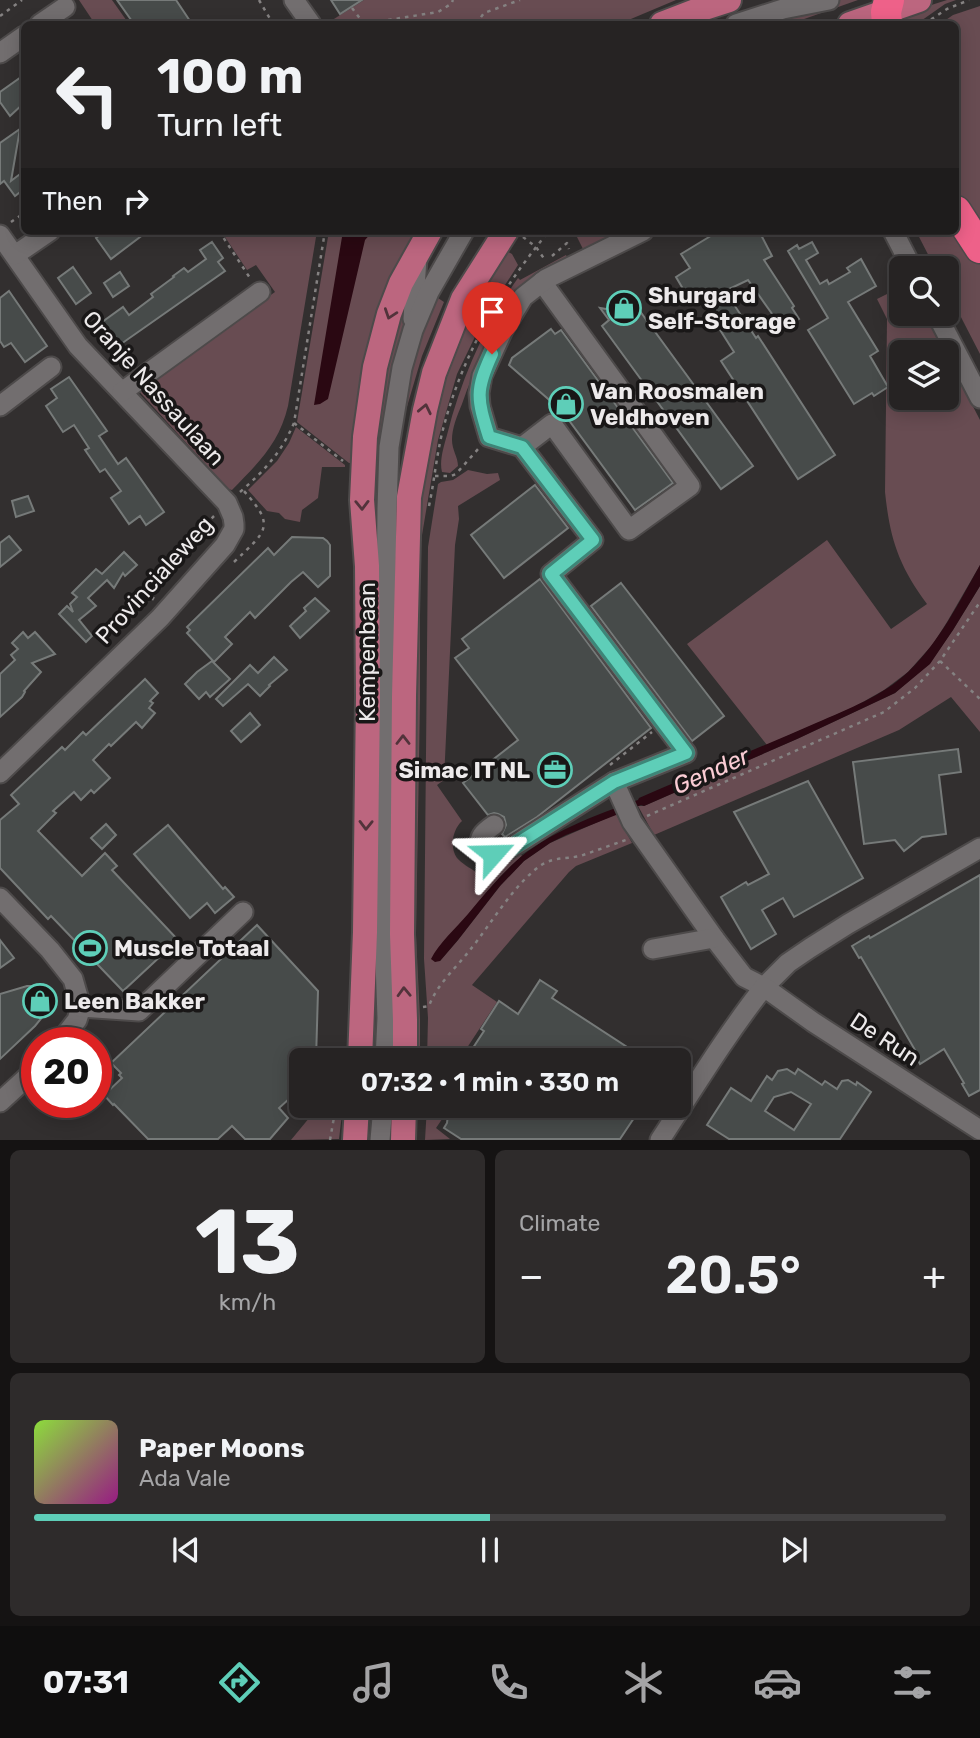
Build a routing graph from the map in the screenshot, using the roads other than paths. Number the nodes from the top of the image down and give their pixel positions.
1 (294, 0) edge
2 (729, 0) edge
3 (829, 0) edge
4 (791, 5) edge
5 (65, 7) dead end
6 (904, 9) edge
7 (44, 21) edge
8 (309, 21) edge
9 (670, 21) edge
10 (745, 21) edge
11 (861, 21) edge
12 (21, 38) edge
13 (0, 53) edge
14 (959, 216) edge
15 (4, 230) edge
16 (44, 235) edge
17 (462, 235) edge
18 (635, 235) edge
19 (895, 235) edge
20 (508, 237) edge
21 (424, 242) edge
22 (980, 248) edge
23 (15, 256) junction
24 (906, 256) edge
25 (542, 282) junction
26 (260, 292) road end
27 (943, 326) edge
28 (413, 330) junction
29 (51, 367) dead end
30 (122, 392) junction
31 (980, 398) edge
32 (0, 405) edge
33 (418, 444) junction
34 (522, 447) junction
35 (388, 488) junction
36 (227, 503) joint
37 (0, 773) edge
38 (623, 804) junction
39 (494, 825) dead end
40 (980, 848) edge
41 (0, 898) edge
42 (243, 912) dead end
43 (714, 938) junction
44 (653, 949) dead end
45 (764, 987) junction
46 (81, 1007) junction
47 (72, 1027) edge
48 (360, 1048) edge
49 (386, 1048) edge
50 (405, 1048) edge
51 (21, 1083) edge
52 (0, 1102) edge
53 (356, 1118) edge
54 (382, 1118) edge
55 (404, 1118) edge
56 (980, 1130) edge
57 (355, 1139) edge
58 (380, 1139) edge
59 (403, 1139) edge
60 (660, 1139) edge

1 - 8 street
2 - 9 main road
3 - 4 street
4 - 10 street
5 - 7 street
6 - 11 main road
12 - 13 street
14 - 22 highway
15 - 23 street, Oranje Nassaulaan
16 - 23 street
17 - 28 street, Kempenbaan
18 - 25 street
19 - 24 street
33 -> 20 main road, Kempenbaan
21 - 28 street, Kempenbaan
21 -> 48 main road, Kempenbaan
23 - 30 street, Oranje Nassaulaan
25 - 34 street
25 - 34 street
26 - 30 street
27 - 31 street
28 - 35 street, Kempenbaan
29 - 32 street
30 - 36 street, Oranje Nassaulaan
33 - 35 street, Kempenbaan
50 -> 33 main road, Kempenbaan
34 - 38 street
35 - 49 street, Kempenbaan
36 - 37 street, Provincialeweg
38 - 39 street
38 - 43 street, De Run
40 - 45 street
41 - 46 street
42 - 46 street
43 - 44 street
43 - 45 street, De Run
45 - 56 street, De Run
45 - 60 street
46 - 47 street
51 - 52 street
53 - 57 main road
54 - 58 street
55 - 59 main road

